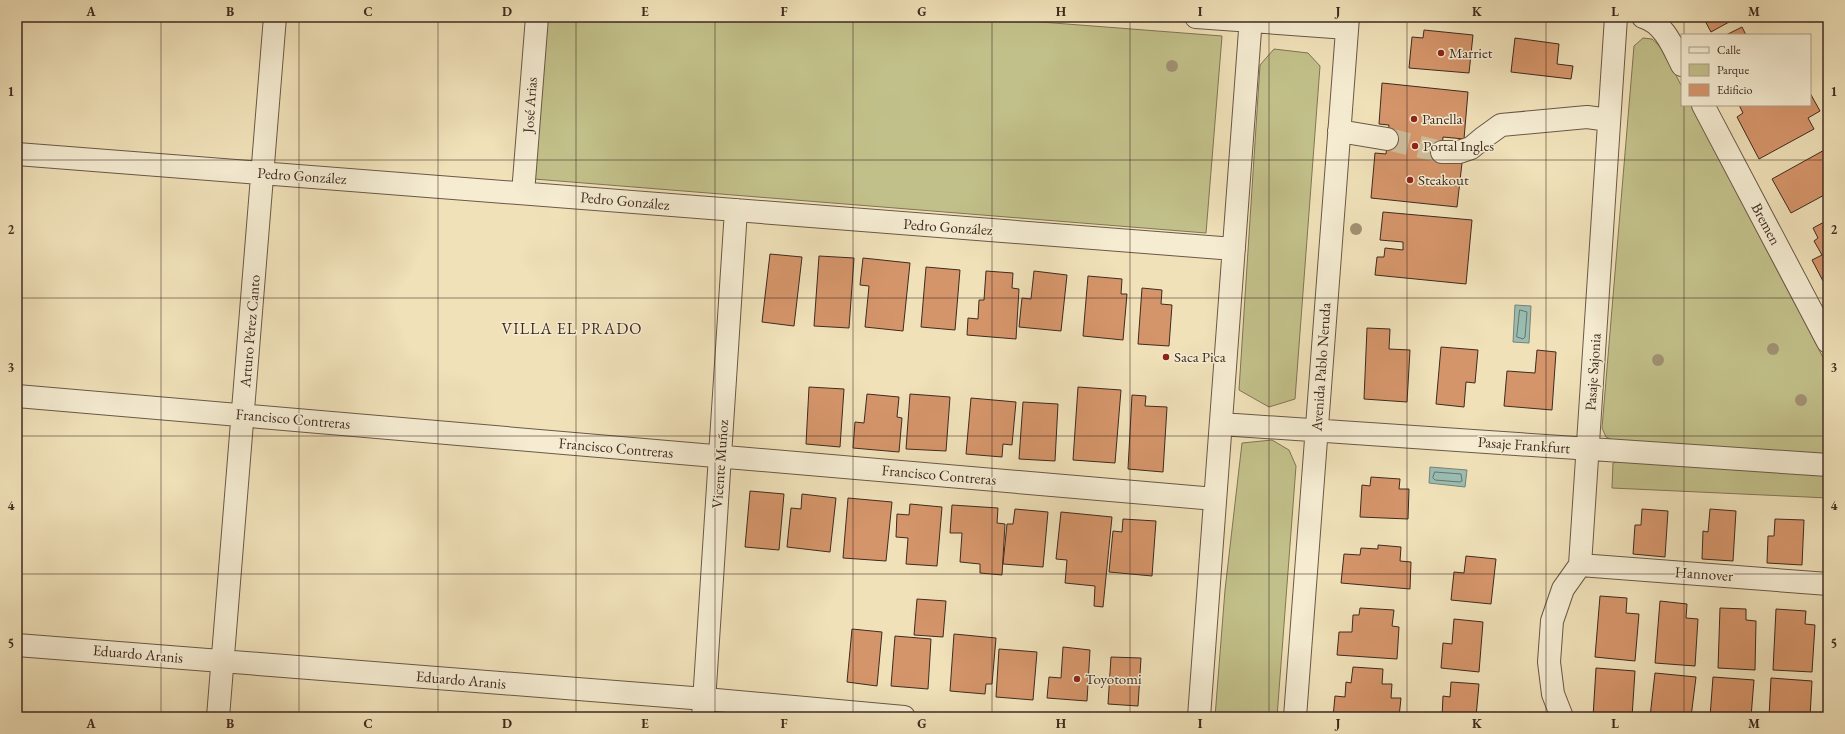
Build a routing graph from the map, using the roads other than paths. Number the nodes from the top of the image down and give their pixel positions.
1 (275, 17) edge
2 (537, 17) edge
3 (1196, 17) edge
4 (1616, 17) edge
5 (1643, 17) edge
6 (1251, 19) edge
7 (1347, 23) edge
8 (1681, 63) edge
9 (1704, 106) edge
10 (1609, 120) junction
11 (1339, 132) junction
12 (1387, 139) tunnel mouth
13 (1442, 152) tunnel mouth
14 (17, 154) edge
15 (263, 173) junction
16 (523, 193) junction
17 (736, 210) junction
18 (1234, 249) junction
19 (1828, 342) edge
20 (17, 396) edge
21 (243, 415) junction
22 (1221, 424) junction
23 (1316, 431) junction
24 (1588, 449) junction
25 (720, 457) junction
26 (1828, 465) edge
27 (1215, 499) junction
28 (1580, 565) junction
29 (1828, 584) edge
30 (17, 645) edge
31 (223, 661) junction
32 (704, 708) edge
33 (218, 717) edge
34 (904, 717) edge
35 (1199, 717) edge
36 (1295, 717) edge
37 (1562, 717) edge

1 - 15 street, Arturo Pérez Canto
2 - 16 street, José Arias
3 - 6 street
4 - 10 street, Pasaje Sajonia
5 - 8 street
6 - 7 street
6 - 18 street
7 - 11 street, Avenida Pablo Neruda
9 - 19 street, Bremen
10 - 13 street
10 - 24 street, Pasaje Sajonia
11 - 12 street
11 - 23 street, Avenida Pablo Neruda
14 - 15 street, Pedro González
15 - 16 street, Pedro González
15 - 21 street, Arturo Pérez Canto
16 - 17 street, Pedro González
17 - 18 street, Pedro González
17 - 25 street, Vicente Muñoz
18 - 22 street
20 - 21 street, Francisco Contreras
21 - 25 street, Francisco Contreras
21 - 31 street, Arturo Pérez Canto
22 - 23 street, Pasaje Frankfurt
22 - 27 street
23 - 24 street, Pasaje Frankfurt
23 - 36 street, Avenida Pablo Neruda
24 - 26 street, Pasaje Frankfurt
24 - 28 street, Pasaje Sajonia
25 - 27 street, Francisco Contreras
25 - 32 street, Vicente Muñoz
27 - 35 street
28 - 29 street, Hannover
28 - 37 street
30 - 31 street, Eduardo Aranis
31 - 32 street, Eduardo Aranis
31 - 33 street, Arturo Pérez Canto
32 - 34 street, Eduardo Aranis

